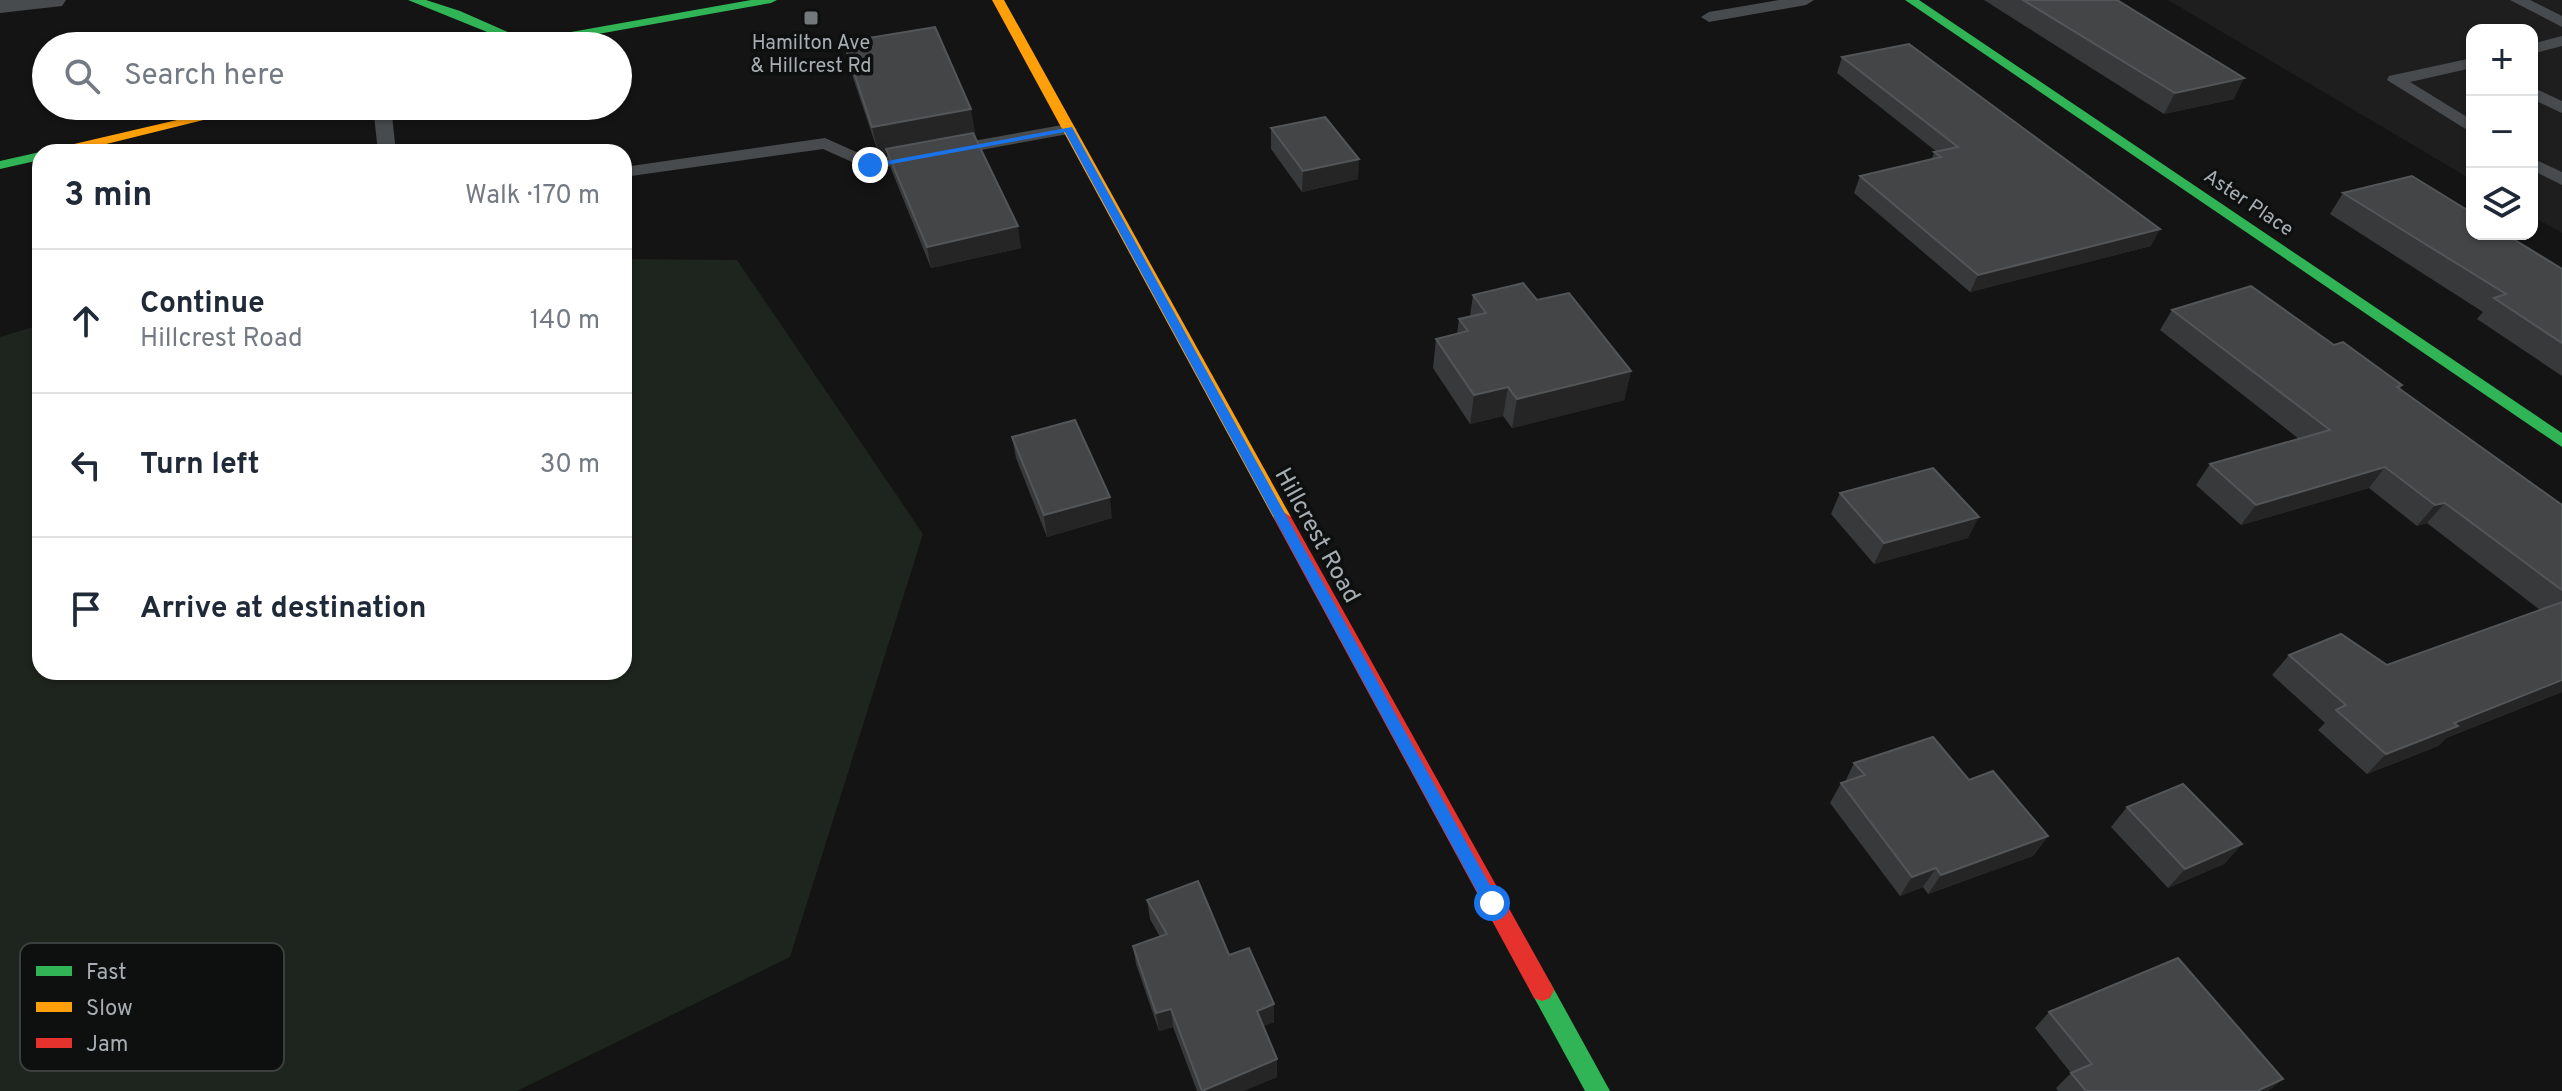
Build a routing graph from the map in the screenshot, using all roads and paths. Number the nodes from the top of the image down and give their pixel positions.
1 (52, 0) edge
2 (414, 0) edge
3 (771, 0) edge
4 (998, 0) edge
5 (1806, 0) edge
6 (1911, 0) edge
7 (2518, 0) edge
8 (0, 4) edge
9 (1709, 17) dead end
10 (2562, 22) edge
11 (493, 32) edge
12 (586, 32) edge
13 (2562, 41) edge
14 (2538, 47) edge
15 (2466, 64) edge
16 (2538, 95) edge
17 (2562, 108) edge
18 (194, 120) edge
19 (384, 120) edge
20 (2466, 124) edge
21 (1068, 129) junction
22 (91, 144) edge
23 (386, 144) edge
24 (32, 158) edge
25 (0, 165) edge
26 (2538, 166) edge
27 (632, 171) edge
28 (2562, 180) edge
29 (2562, 441) edge
30 (1594, 1089) edge

1 - 8 street
2 - 11 street
3 - 12 street
4 - 21 street, Hillcrest Road
5 - 9 lane
6 - 29 street, Aster Place
7 - 10 lane
13 - 14 lane
15 - 20 lane
16 - 17 lane
18 - 22 street
19 - 23 lane
21 - 27 lane
21 - 30 street, Hillcrest Road
24 - 25 street
26 - 28 lane

